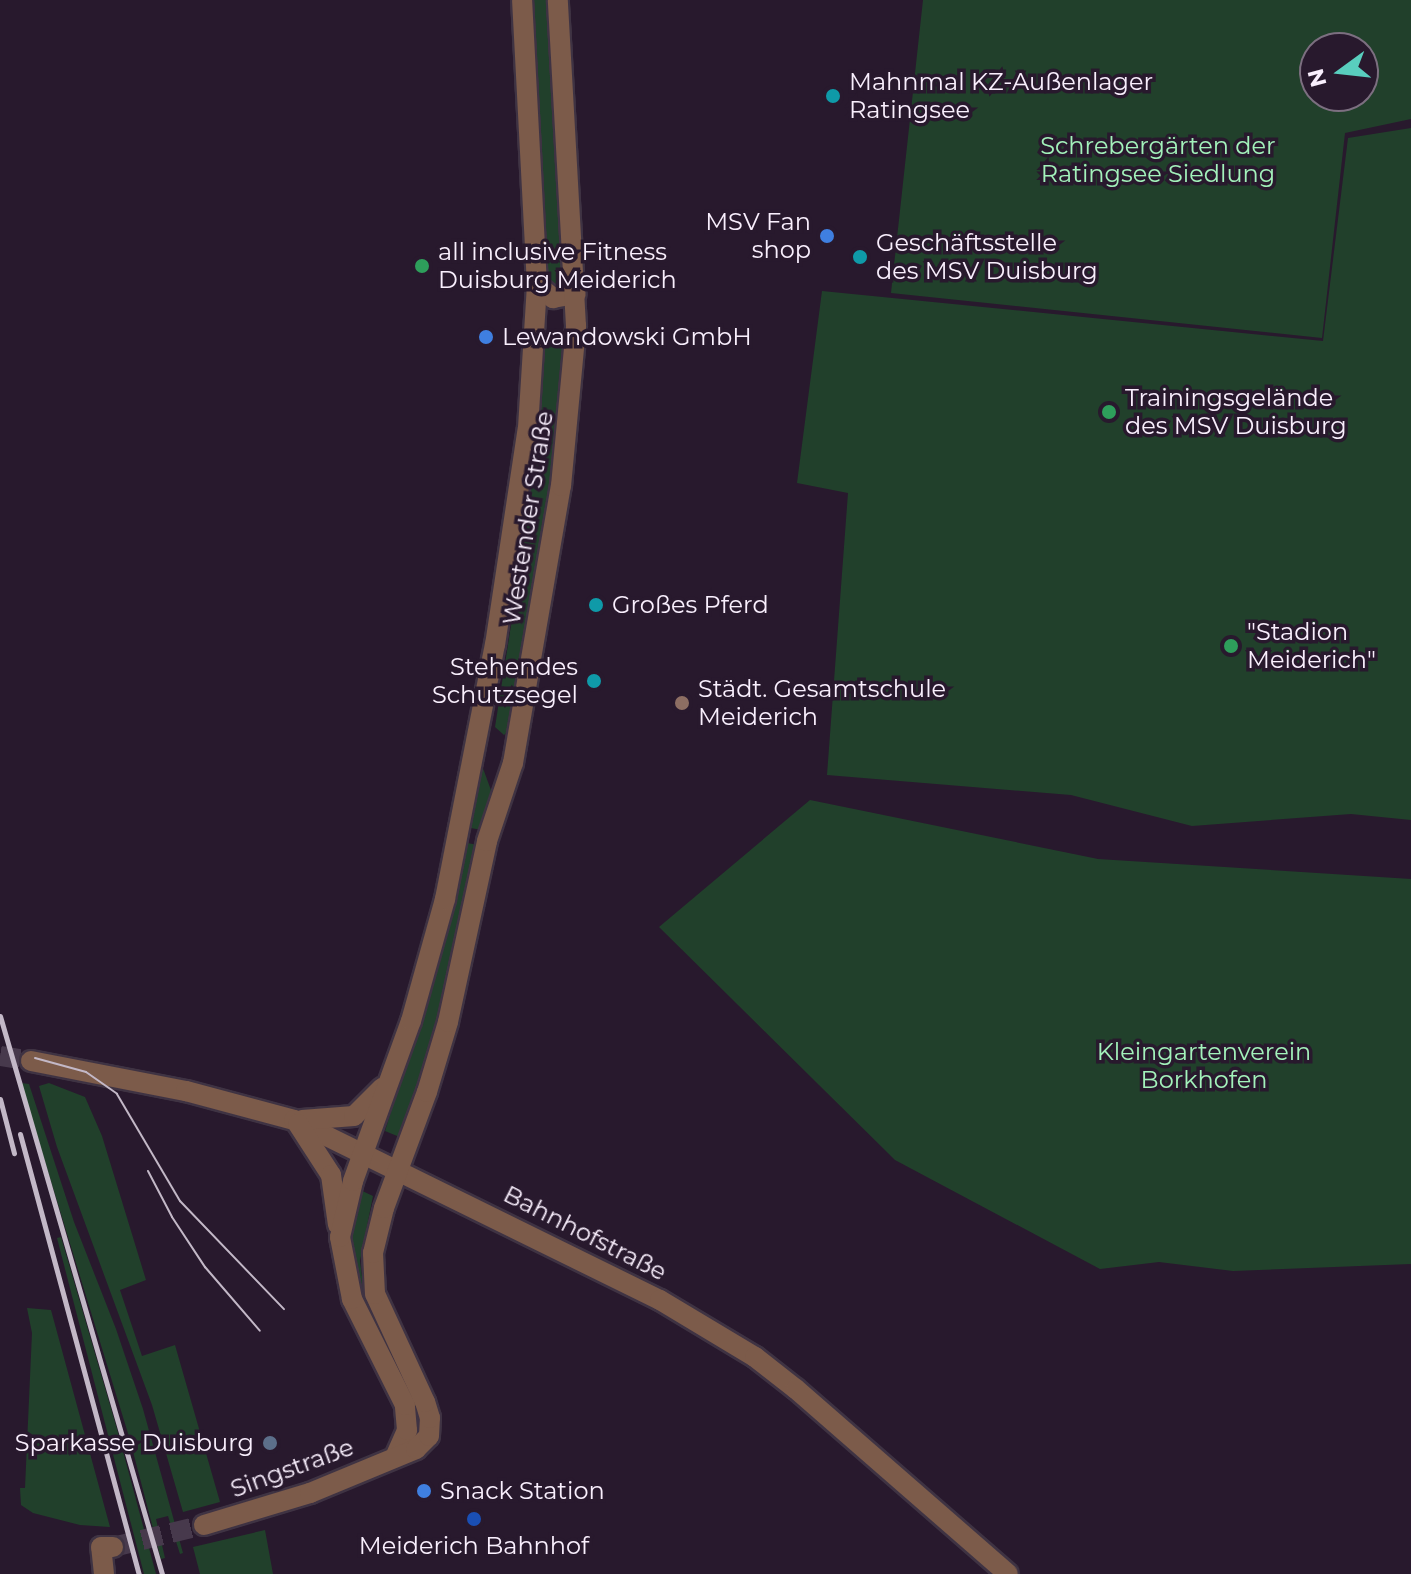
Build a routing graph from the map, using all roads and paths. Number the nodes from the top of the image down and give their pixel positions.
1 (522, 0) edge
2 (558, 0) edge
3 (537, 285) junction
4 (576, 294) junction
5 (31, 1061) tunnel mouth
6 (389, 1079) junction
7 (294, 1120) junction
8 (364, 1153) junction
9 (398, 1169) junction
10 (340, 1237) junction
11 (429, 1436) joint
12 (396, 1455) junction
13 (204, 1525) tunnel mouth
14 (107, 1547) dead end
15 (104, 1574) edge
16 (1008, 1574) edge

1 - 3 main road, Westender Straße
2 - 4 main road, Westender Straße
3 - 4 main road
3 - 6 main road, Westender Straße
4 - 9 main road, Westender Straße
5 - 7 main road, Bahnhofstraße
6 - 7 main road
6 - 8 main road, Westender Straße
7 - 8 main road, Bahnhofstraße
7 - 10 main road
8 - 9 main road, Bahnhofstraße
8 - 10 main road, Westender Straße
9 - 11 main road, Westender Straße
9 - 16 main road, Bahnhofstraße
10 - 12 main road
11 - 12 main road, Singstraße
12 - 13 main road, Singstraße
14 - 15 main road

